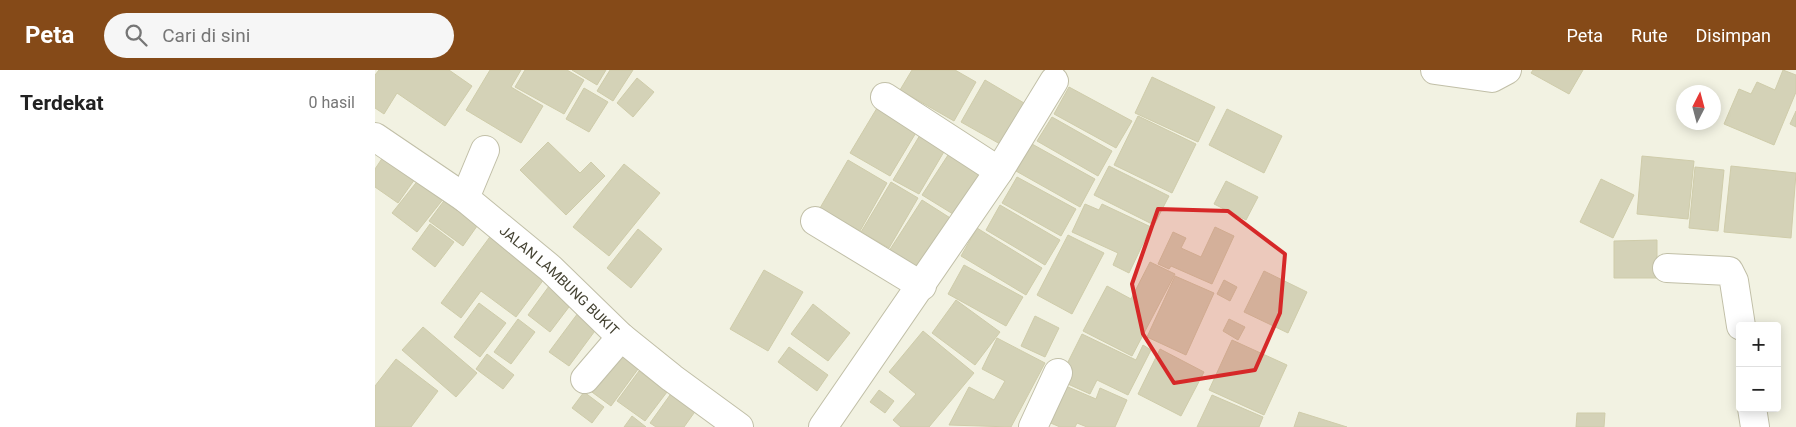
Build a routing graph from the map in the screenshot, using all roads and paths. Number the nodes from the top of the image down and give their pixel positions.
1 (1435, 70) edge
2 (1507, 70) edge
3 (1054, 81) dead end
4 (885, 96) dead end
5 (375, 138) edge
6 (485, 150) dead end
7 (999, 171) junction
8 (465, 198) junction
9 (815, 220) dead end
10 (1667, 268) dead end
11 (922, 286) junction
12 (1740, 322) edge
13 (621, 337) junction
14 (1058, 373) dead end
15 (585, 379) dead end
16 (1753, 412) edge
17 (739, 427) edge
18 (823, 427) edge
19 (1033, 427) edge
20 (1755, 427) edge

1 - 2 street
3 - 7 street
4 - 7 street
5 - 8 street, JALAN LAMBUNG BUKIT
6 - 8 street
7 - 11 street
8 - 13 street, JALAN LAMBUNG BUKIT
9 - 11 street
10 - 12 street
11 - 18 street
13 - 15 street
13 - 17 street, JALAN LAMBUNG BUKIT
14 - 19 street
16 - 20 street

